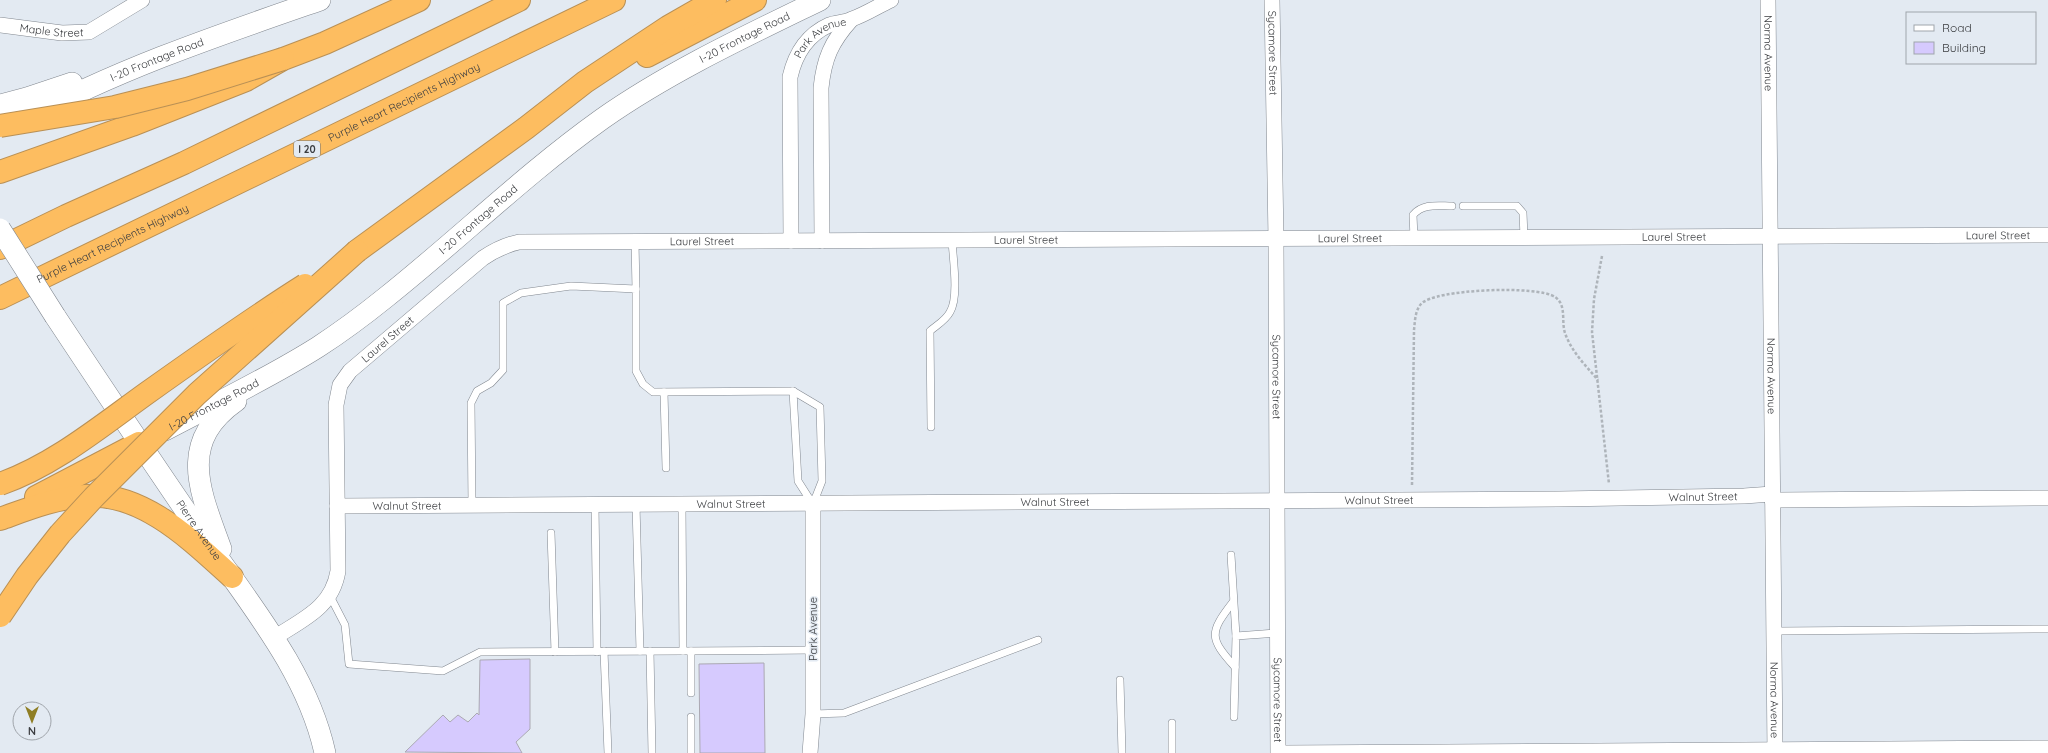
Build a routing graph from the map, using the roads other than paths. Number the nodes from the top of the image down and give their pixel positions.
1 (142, 0) edge
2 (320, 0) edge
3 (419, 0) edge
4 (519, 0) edge
5 (614, 0) edge
6 (715, 0) edge
7 (755, 0) edge
8 (820, 0) edge
9 (891, 0) edge
10 (1272, 0) edge
11 (1768, 0) edge
12 (851, 20) junction
13 (0, 25) edge
14 (172, 53) junction
15 (283, 59) junction
16 (0, 105) edge
17 (0, 126) edge
18 (526, 128) junction
19 (0, 132) edge
20 (0, 172) edge
21 (1452, 206) dead end
22 (1463, 206) dead end
23 (0, 229) edge
24 (2048, 235) edge
25 (1770, 236) junction
26 (1276, 238) junction
27 (1414, 238) junction
28 (1524, 238) junction
29 (952, 241) junction
30 (635, 242) junction
31 (791, 242) junction
32 (822, 242) junction
33 (0, 248) edge
34 (358, 251) junction
35 (636, 289) junction
36 (0, 298) edge
37 (300, 358) junction
38 (793, 391) junction
39 (664, 392) junction
40 (930, 427) dead end
41 (140, 443) junction
42 (666, 468) dead end
43 (0, 484) edge
44 (1772, 497) junction
45 (2048, 498) edge
46 (1276, 501) junction
47 (813, 504) junction
48 (472, 505) junction
49 (595, 505) junction
50 (636, 505) junction
51 (682, 505) junction
52 (337, 506) junction
53 (0, 518) edge
54 (552, 533) dead end
55 (1231, 555) dead end
56 (232, 577) junction
57 (330, 596) junction
58 (1233, 602) junction
59 (0, 616) edge
60 (2048, 629) edge
61 (1773, 631) junction
62 (1277, 633) junction
63 (1236, 636) junction
64 (274, 638) junction
65 (1038, 640) dead end
66 (813, 650) junction
67 (600, 651) junction
68 (640, 651) junction
69 (650, 651) junction
70 (683, 651) junction
71 (691, 651) junction
72 (555, 652) junction
73 (1235, 667) junction
74 (1120, 680) dead end
75 (691, 693) dead end
76 (813, 714) junction
77 (691, 717) dead end
78 (1234, 717) dead end
79 (1172, 723) dead end
80 (2048, 748) edge
81 (1774, 752) edge
82 (325, 753) edge
83 (608, 753) edge
84 (652, 753) edge
85 (691, 753) edge
86 (810, 753) edge
87 (1122, 753) edge
88 (1172, 753) edge
89 (1278, 753) edge
90 (1284, 753) edge

1 - 13 street, Maple Street
2 - 14 main road, I-20 Frontage Road
3 - 15 highway
4 - 33 highway
5 - 36 highway, Purple Heart Recipients Highway / I 20
6 - 18 highway
7 - 18 highway
8 - 37 main road, I-20 Frontage Road
9 - 12 street
10 - 26 street, Sycamore Street
11 - 25 street, Norma Avenue
12 - 31 street, Park Avenue
12 - 32 street, Park Avenue
14 - 16 main road
14 - 19 main road, I-20 Frontage Road
15 - 17 highway, bridge
15 - 20 highway, bridge
18 - 34 highway
21 - 27 lane
22 - 28 lane
23 - 41 main road, Pierre Avenue, bridge
24 - 25 street, Laurel Street
25 - 28 street, Laurel Street
25 - 44 street, Norma Avenue
26 - 27 street, Laurel Street
26 - 29 street, Laurel Street
26 - 46 street, Sycamore Street
27 - 28 street, Laurel Street
29 - 32 street, Laurel Street
29 - 40 lane
30 - 31 street, Laurel Street
30 - 35 lane
30 - 52 street, Laurel Street
31 - 32 street, Laurel Street
34 - 43 highway, bridge
34 - 59 highway, bridge
35 - 39 lane
35 - 48 lane
37 - 41 main road, I-20 Frontage Road
37 - 56 main road
38 - 39 lane
38 - 47 lane
38 - 47 lane, Park Avenue
39 - 42 lane
41 - 53 highway
41 - 56 main road, Pierre Avenue
44 - 45 street, Walnut Street
44 - 46 street, Walnut Street
44 - 61 street, Norma Avenue
46 - 47 street, Walnut Street
46 - 62 street, Sycamore Street
47 - 51 street, Walnut Street
47 - 66 street, Park Avenue
48 - 49 street, Walnut Street
48 - 52 street, Walnut Street
49 - 50 street, Walnut Street
49 - 67 lane
50 - 51 street, Walnut Street
50 - 68 lane
51 - 70 lane
52 - 57 street, Laurel Street
53 - 56 highway
54 - 72 lane
55 - 58 lane
56 - 64 main road, Pierre Avenue
57 - 64 street, Laurel Street
57 - 72 lane
58 - 63 lane
58 - 73 lane
60 - 61 lane
61 - 81 street, Norma Avenue
62 - 63 lane
62 - 89 street, Sycamore Street
63 - 73 lane
64 - 82 main road, Pierre Avenue
65 - 76 lane
66 - 71 lane
66 - 76 street, Park Avenue
67 - 68 lane
67 - 72 lane
67 - 83 lane
68 - 69 lane
69 - 70 lane
69 - 84 lane
70 - 71 lane
71 - 75 lane
73 - 78 lane
74 - 87 lane
76 - 86 street, Park Avenue
77 - 85 lane
79 - 88 lane
80 - 81 street
81 - 90 street

